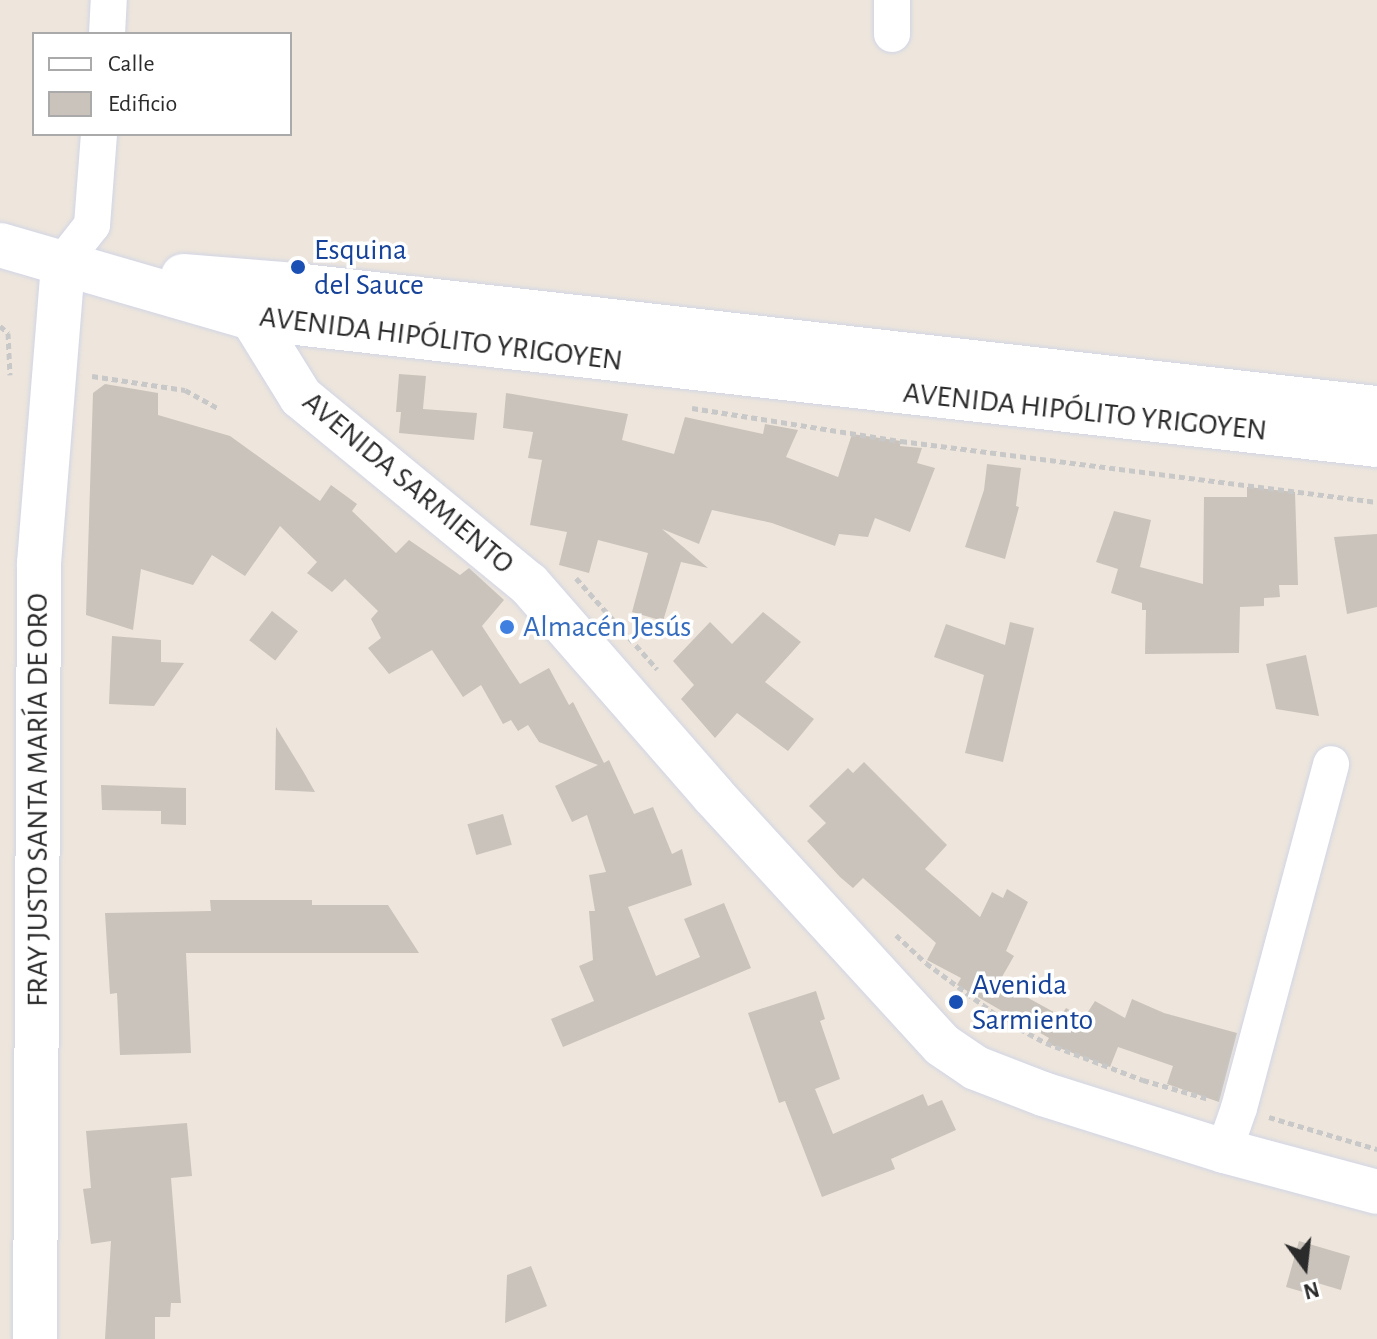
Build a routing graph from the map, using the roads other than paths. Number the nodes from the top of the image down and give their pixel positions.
1 (109, 0) edge
2 (107, 32) edge
3 (99, 136) edge
4 (0, 245) edge
5 (63, 262) junction
6 (250, 301) junction
7 (1377, 408) edge
8 (1377, 445) edge
9 (1331, 764) dead end
10 (1224, 1151) junction
11 (1377, 1192) edge
12 (35, 1339) edge

1 - 2 street
3 - 5 street
4 - 5 street, AVENIDA HIPÓLITO YRIGOYEN
5 - 6 street, AVENIDA HIPÓLITO YRIGOYEN
5 - 12 street, FRAY JUSTO SANTA MARÍA DE ORO
6 - 7 street, AVENIDA HIPÓLITO YRIGOYEN
6 - 8 street, AVENIDA HIPÓLITO YRIGOYEN
6 - 10 street, AVENIDA SARMIENTO
9 - 10 street
10 - 11 street, AVENIDA SARMIENTO

